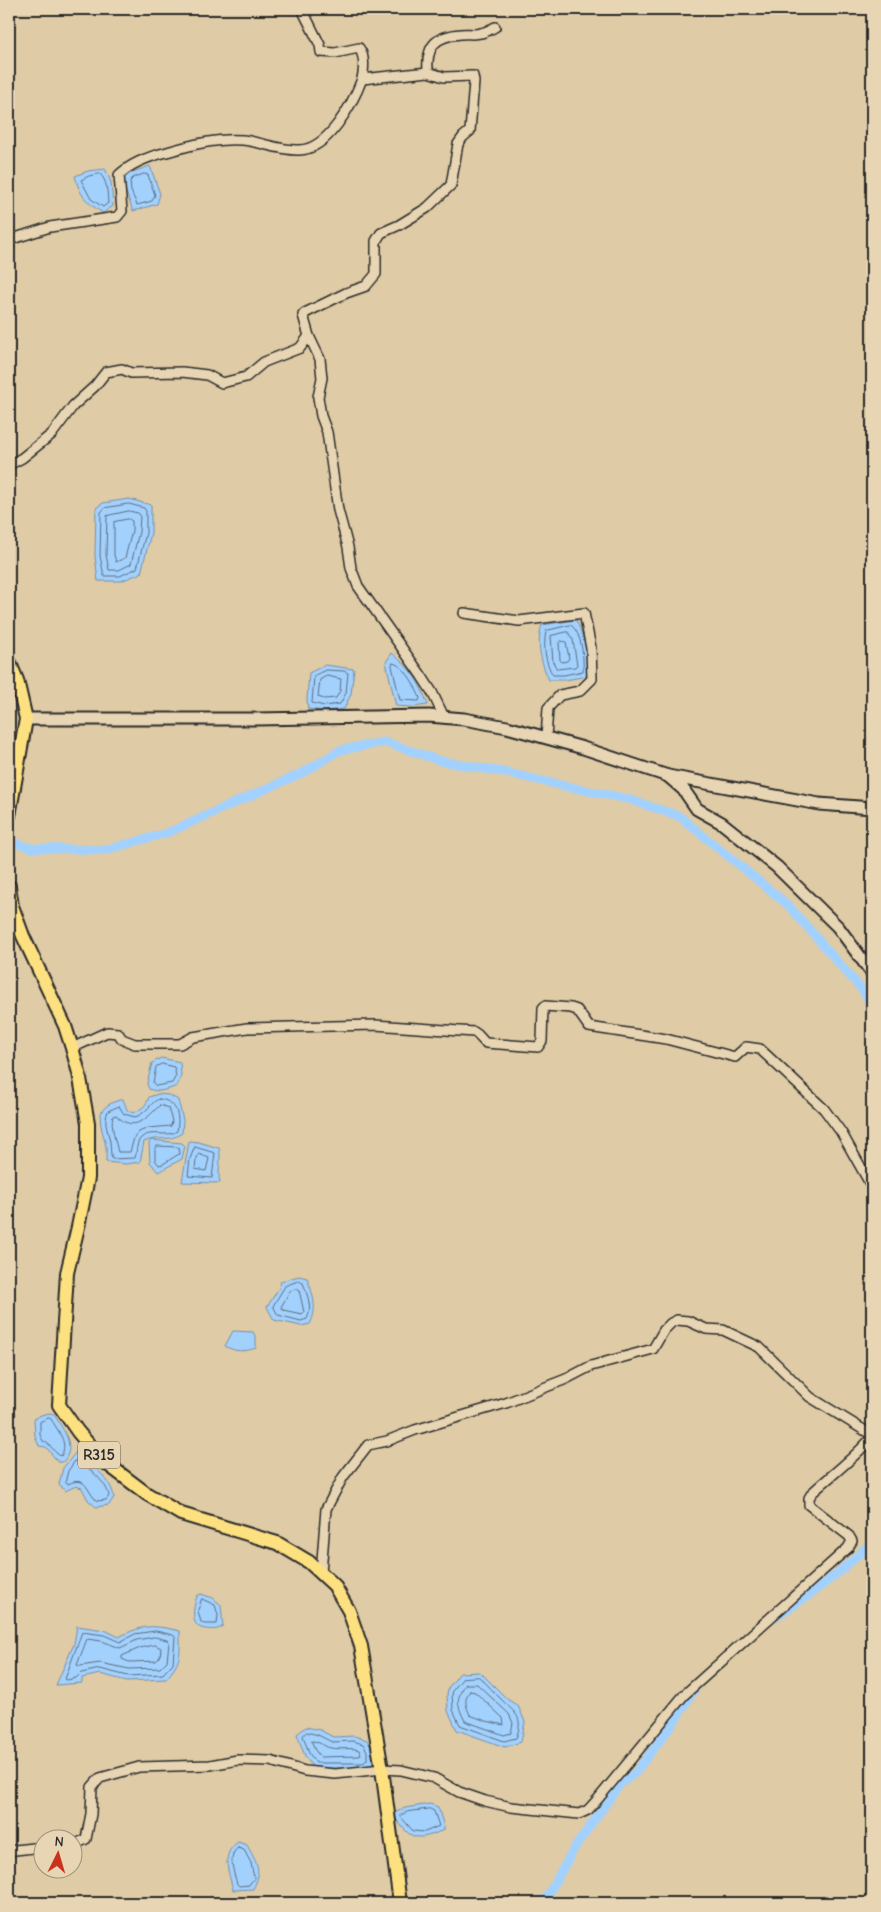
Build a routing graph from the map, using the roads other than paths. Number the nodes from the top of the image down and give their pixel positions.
1 (302, 9) edge
2 (496, 27) dead end
3 (428, 72) junction
4 (362, 79) junction
5 (9, 240) edge
6 (309, 336) junction
7 (9, 465) edge
8 (464, 613) dead end
9 (9, 661) edge
10 (444, 717) junction
11 (26, 719) junction
12 (546, 738) junction
13 (668, 776) junction
14 (12, 778) edge
15 (872, 808) edge
16 (9, 816) edge
17 (9, 886) edge
18 (872, 972) edge
19 (72, 1048) junction
20 (872, 1187) edge
21 (872, 1436) edge
22 (321, 1573) junction
23 (382, 1769) junction
24 (82, 1841) edge
25 (32, 1848) edge
26 (9, 1852) edge
27 (400, 1903) edge

1 - 4 street
2 - 3 street
3 - 4 street
3 - 6 street
4 - 5 street
6 - 7 street
6 - 10 street
8 - 12 street
9 - 11 main road
10 - 11 street
10 - 12 street
11 - 14 main road
12 - 13 street
13 - 15 street
13 - 18 street
14 - 16 main road
17 - 19 main road, R315
19 - 20 street
19 - 22 main road, R315
21 - 22 street
21 - 23 street
22 - 23 main road, R315
23 - 24 street
23 - 27 main road, R315
25 - 26 street

